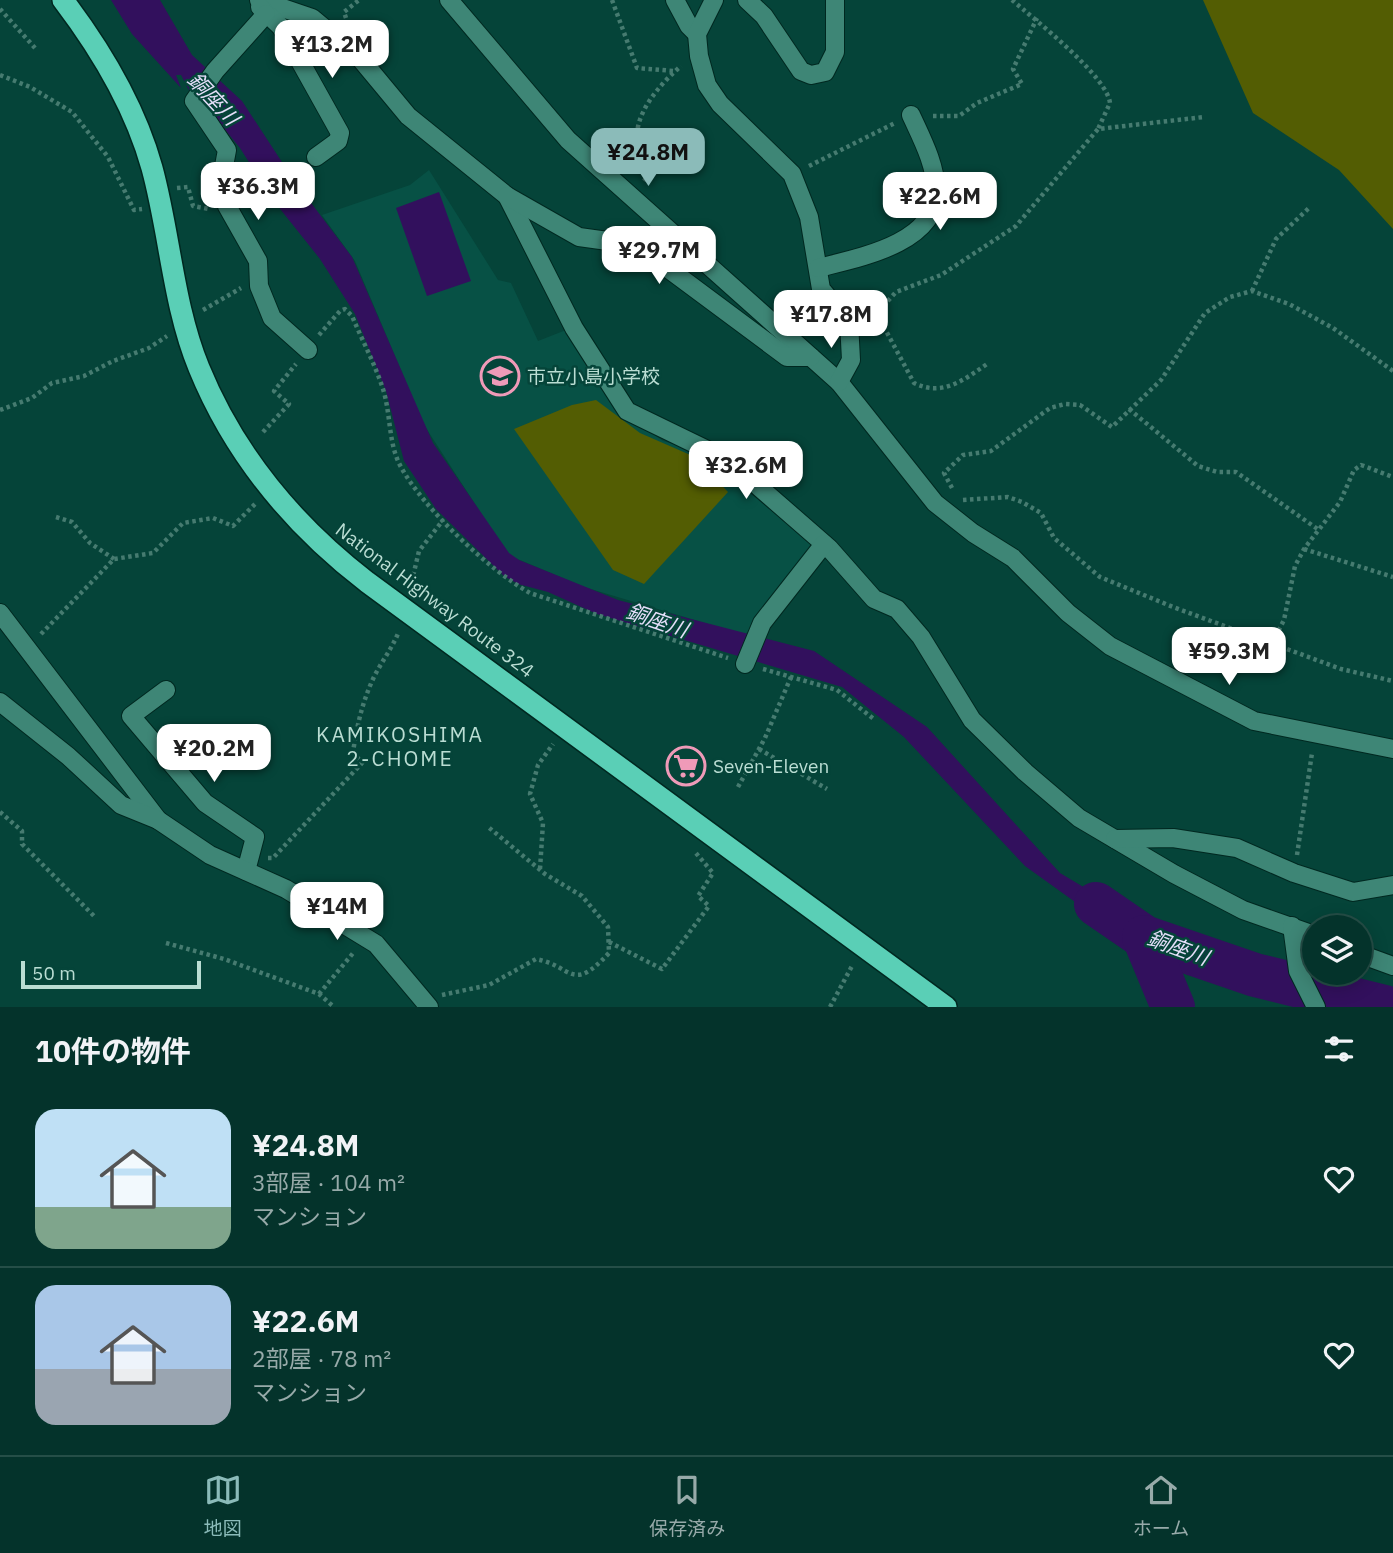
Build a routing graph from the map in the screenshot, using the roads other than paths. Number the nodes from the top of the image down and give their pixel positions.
1 (63, 0) edge
2 (449, 0) edge
3 (675, 0) edge
4 (714, 0) edge
5 (747, 0) edge
6 (835, 0) edge
7 (260, 5) edge
8 (698, 42) junction
9 (911, 115) road end
10 (316, 157) dead end
11 (507, 196) junction
12 (818, 268) junction
13 (308, 350) road end
14 (811, 357) junction
15 (839, 382) junction
16 (824, 544) junction
17 (0, 613) edge
18 (746, 661) road end
19 (166, 690) dead end
20 (0, 702) edge
21 (1393, 749) edge
22 (158, 820) junction
23 (1115, 839) junction
24 (248, 864) junction
25 (1393, 885) edge
26 (1292, 926) junction
27 (1302, 930) edge
28 (1372, 958) edge
29 (1393, 966) edge
30 (425, 1002) edge
31 (1314, 1004) edge
32 (946, 1007) edge

1 - 32 highway, National Highway Route 324
2 - 14 street
3 - 8 street
4 - 8 street
5 - 6 street
7 - 10 street
7 - 11 street
7 - 13 street
8 - 12 street
9 - 12 street
11 - 14 street
11 - 16 street
12 - 15 street
14 - 15 street
15 - 21 street
16 - 18 street
16 - 23 street
17 - 22 street
19 - 24 street
20 - 22 street
22 - 24 street
23 - 25 street
23 - 26 street
24 - 30 street
26 - 27 street
26 - 31 street
28 - 29 street

